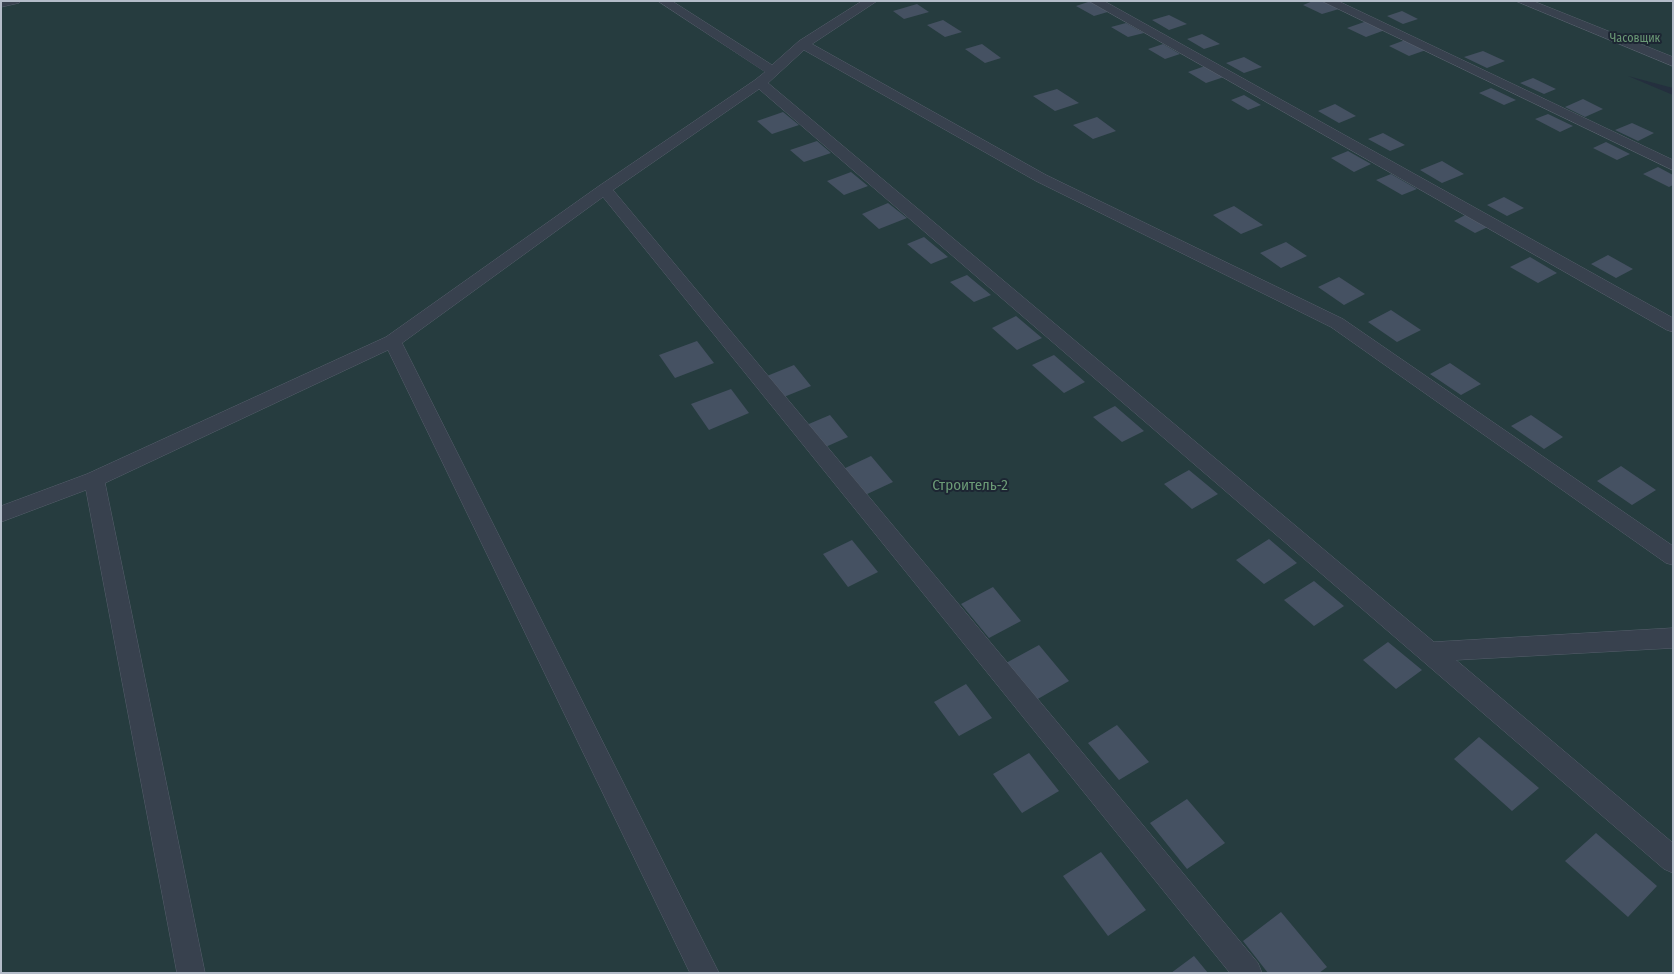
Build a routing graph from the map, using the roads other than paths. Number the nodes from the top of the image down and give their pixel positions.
1 (15, 1) edge
2 (664, 1) edge
3 (871, 1) edge
4 (1095, 1) edge
5 (1328, 1) edge
6 (1522, 1) edge
7 (1, 4) edge
8 (804, 44) junction
9 (1673, 62) edge
10 (766, 77) junction
11 (1673, 166) edge
12 (604, 189) junction
13 (1673, 326) edge
14 (392, 341) junction
15 (94, 479) junction
16 (1, 514) edge
17 (1673, 557) edge
18 (1673, 638) edge
19 (1431, 652) junction
20 (1673, 860) edge
21 (191, 973) edge
22 (705, 973) edge
23 (1248, 973) edge

1 - 7 lane
2 - 10 lane
3 - 8 lane
4 - 13 lane
5 - 11 lane
6 - 9 lane
8 - 10 lane
8 - 17 lane
10 - 12 lane
10 - 19 lane
12 - 14 lane
12 - 23 lane
14 - 15 lane
14 - 22 lane
15 - 16 lane
15 - 21 lane
18 - 19 lane
19 - 20 lane

